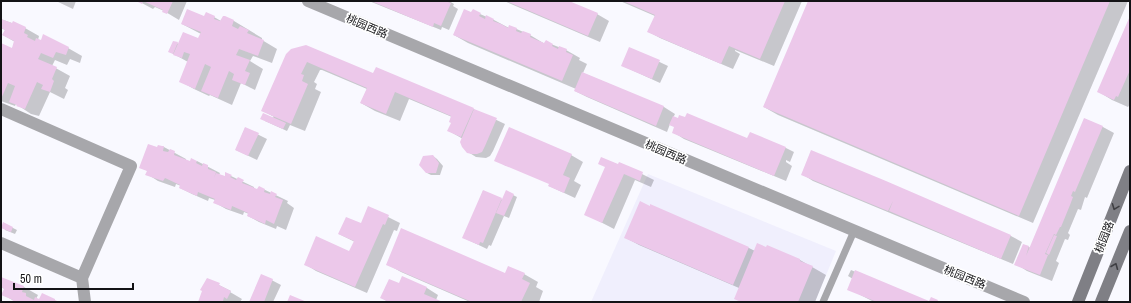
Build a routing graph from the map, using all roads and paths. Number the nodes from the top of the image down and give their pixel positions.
1 (308, 1) edge
2 (1, 109) edge
3 (1130, 171) edge
4 (854, 231) junction
5 (1130, 231) edge
6 (1, 243) edge
7 (82, 278) junction
8 (85, 302) edge
9 (823, 302) edge
10 (1024, 302) edge
11 (1078, 302) edge
12 (1101, 302) edge

1 - 4 street, 桃园西路
2 - 7 street
3 -> 11 main road, 桃园路
4 - 9 lane
4 - 10 street, 桃园西路
12 -> 5 main road, 桃园路
6 - 7 street
7 - 8 street

